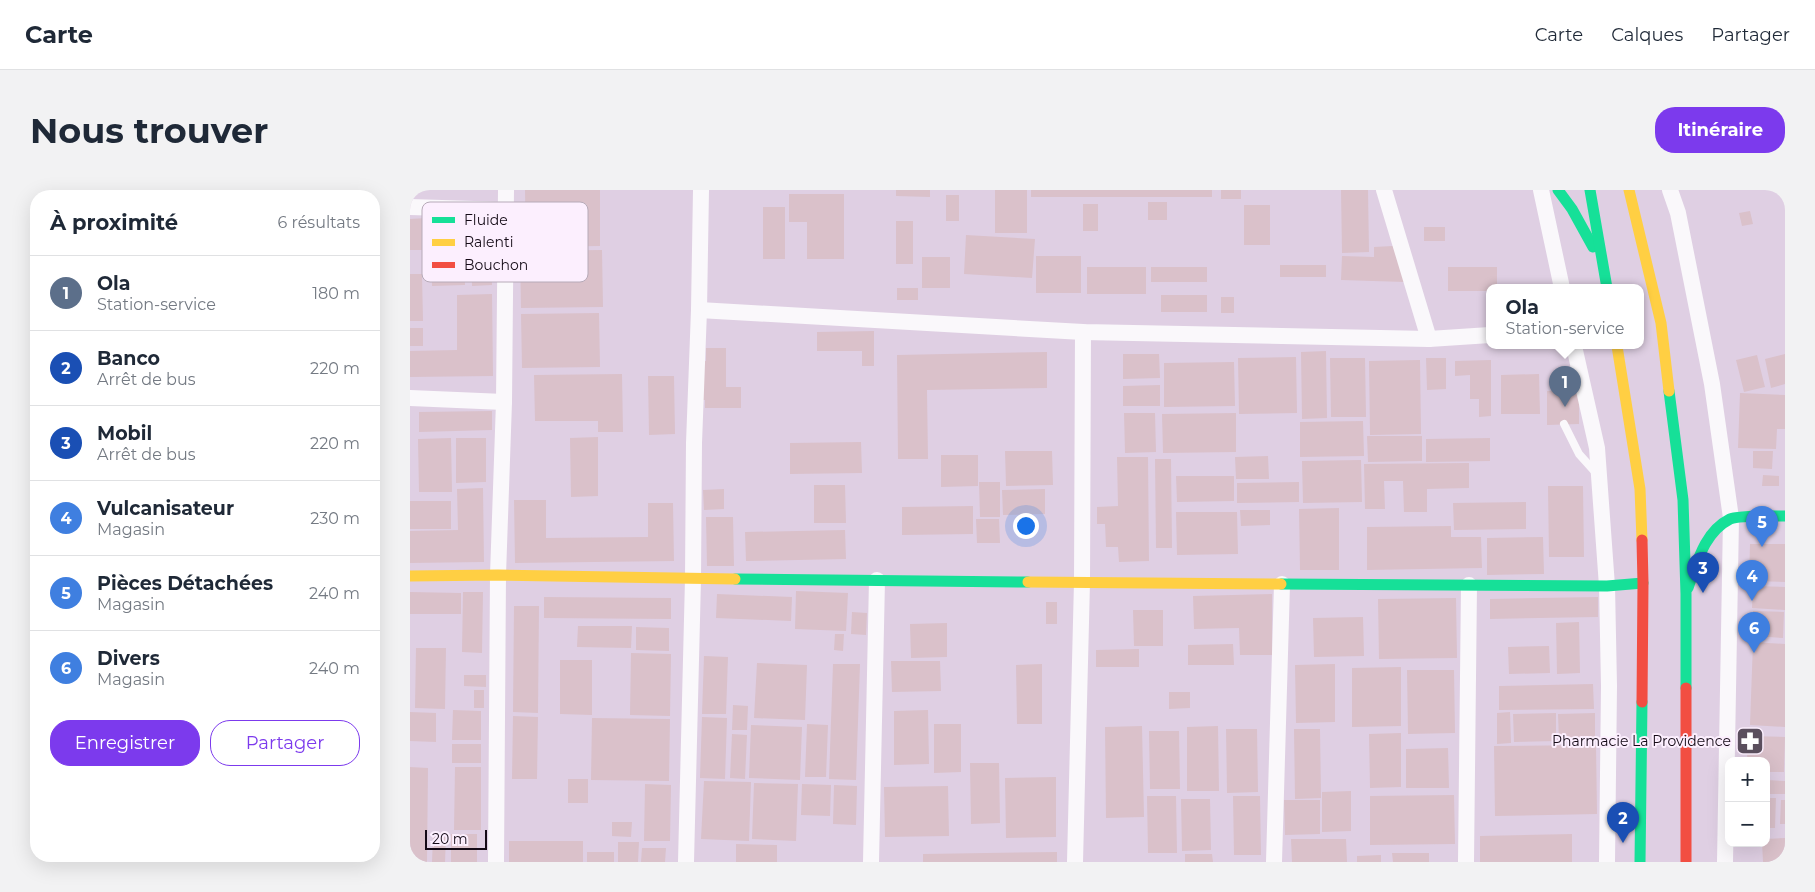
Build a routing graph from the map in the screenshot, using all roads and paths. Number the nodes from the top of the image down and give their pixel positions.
1 (701, 190) edge
2 (1384, 190) edge
3 (1541, 190) edge
4 (1558, 190) edge
5 (1590, 190) edge
6 (1629, 190) edge
7 (1670, 190) edge
8 (1604, 266) junction
9 (505, 282) edge
10 (1561, 284) edge
11 (1606, 284) edge
12 (699, 310) junction
13 (1083, 332) junction
14 (1486, 335) edge
15 (1430, 339) junction
16 (1575, 349) edge
17 (1617, 349) edge
18 (1581, 376) junction
19 (1565, 390) dead end
20 (410, 398) edge
21 (504, 402) junction
22 (1564, 424) dead end
23 (1599, 476) junction
24 (1785, 516) edge
25 (1731, 518) junction
26 (498, 575) junction
27 (410, 576) edge
28 (693, 579) junction
29 (877, 580) junction
30 (1082, 582) junction
31 (1643, 583) junction
32 (1282, 584) junction
33 (1469, 585) junction
34 (1607, 586) junction
35 (1686, 594) junction
36 (496, 862) edge
37 (686, 862) edge
38 (871, 862) edge
39 (1075, 862) edge
40 (1274, 862) edge
41 (1466, 862) edge
42 (1607, 862) edge
43 (1640, 862) edge
44 (1686, 862) edge
45 (1726, 862) edge

1 - 12 street
2 - 15 street
3 - 10 street
4 - 8 street
5 - 8 street
6 - 35 street
7 - 25 street
8 - 11 street
9 - 21 street
12 - 13 street
12 - 28 street
13 - 15 street
13 - 30 street
14 - 15 street
16 - 18 street
17 - 31 street
18 - 19 lane
18 - 23 street
20 - 21 street
21 - 26 street
22 - 23 lane
23 - 34 street
24 - 25 street
25 - 35 street
25 - 45 street
26 - 27 street
26 - 28 street
26 - 36 street
28 - 29 street
28 - 37 street
29 - 30 street
29 - 38 street
30 - 32 street
30 - 39 street
31 - 34 street
31 - 43 street
32 - 33 street
32 - 40 street
33 - 34 street
33 - 41 street
34 - 42 street
35 - 44 street

